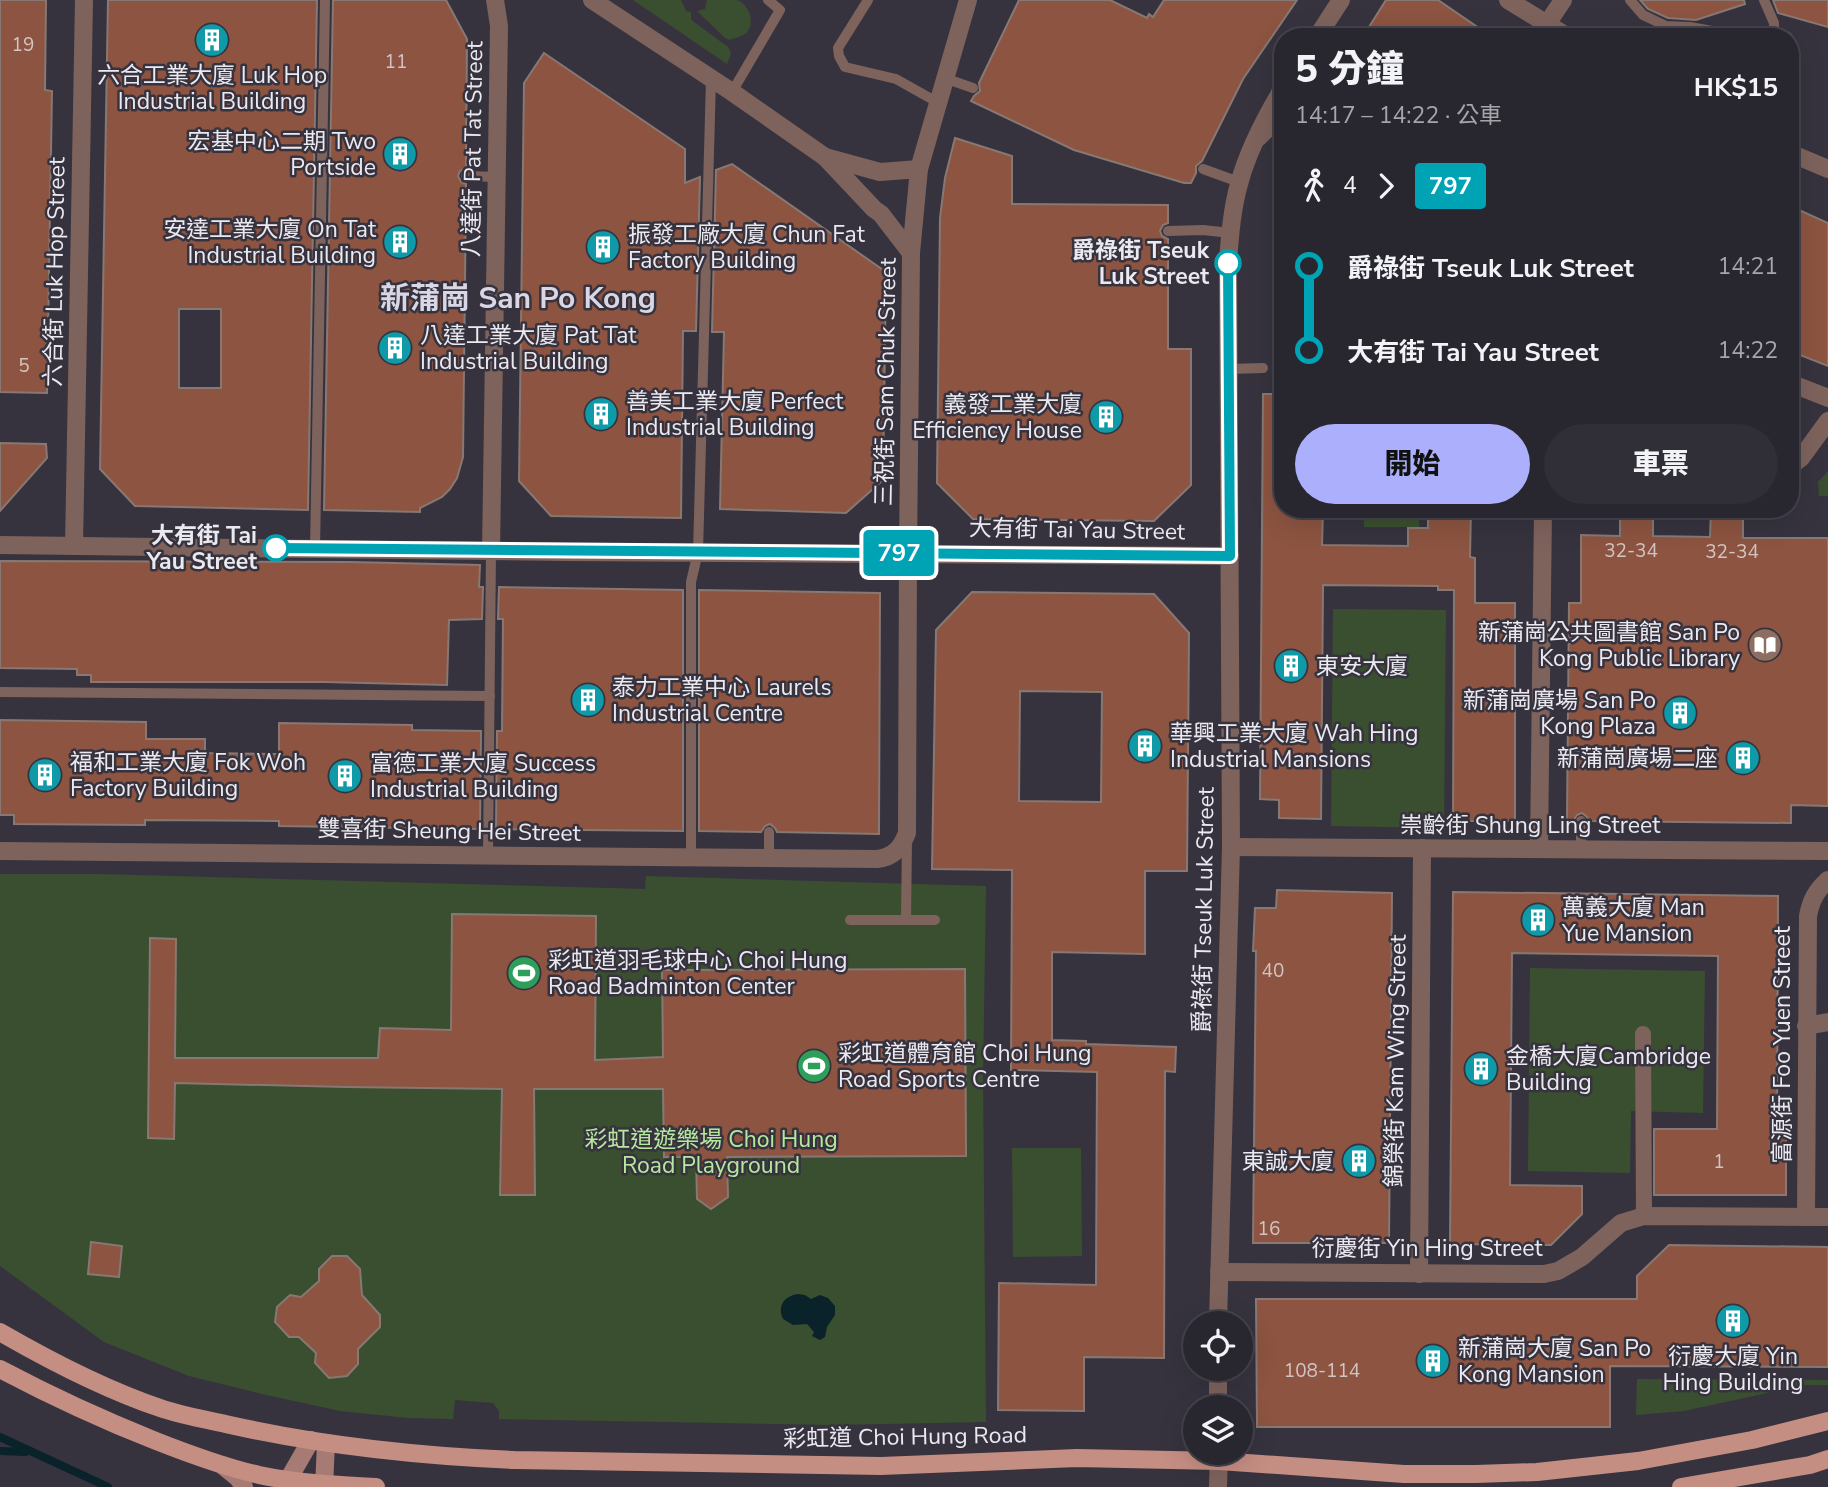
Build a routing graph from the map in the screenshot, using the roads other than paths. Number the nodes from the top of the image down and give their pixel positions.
1 (84, 0) edge
2 (325, 0) edge
3 (495, 0) edge
4 (592, 0) edge
5 (768, 0) edge
6 (868, 0) edge
7 (968, 0) edge
8 (1342, 0) edge
9 (1508, 0) edge
10 (1563, 0) edge
11 (1630, 0) edge
12 (1764, 0) edge
13 (1547, 24) junction
14 (1323, 28) edge
15 (1553, 28) edge
16 (1699, 28) edge
17 (1774, 28) edge
18 (944, 78) junction
19 (711, 79) junction
20 (972, 88) dead end
21 (732, 92) junction
22 (937, 102) junction
23 (1274, 105) edge
24 (1274, 122) edge
25 (1255, 140) junction
26 (825, 157) junction
27 (1799, 157) edge
28 (919, 169) junction
29 (1203, 169) dead end
30 (1828, 169) edge
31 (466, 176) dead end
32 (497, 177) junction
33 (1240, 182) junction
34 (1168, 231) dead end
35 (1230, 233) junction
36 (911, 253) junction
37 (1264, 368) dead end
38 (1229, 369) junction
39 (1799, 387) edge
40 (1828, 398) edge
41 (1828, 421) edge
42 (1799, 459) edge
43 (1543, 518) edge
44 (0, 545) edge
45 (74, 546) junction
46 (315, 549) junction
47 (491, 551) junction
48 (698, 552) junction
49 (908, 553) junction
50 (1230, 556) junction
51 (0, 692) edge
52 (490, 696) junction
53 (1581, 821) dead end
54 (769, 832) dead end
55 (907, 833) junction
56 (1231, 846) junction
57 (1422, 848) junction
58 (1539, 848) junction
59 (1581, 849) junction
60 (0, 850) edge
61 (1828, 851) edge
62 (896, 853) joint
63 (488, 856) junction
64 (691, 858) junction
65 (769, 858) junction
66 (1828, 880) edge
67 (850, 920) dead end
68 (906, 920) junction
69 (935, 920) dead end
70 (1828, 1022) edge
71 (1806, 1026) junction
72 (1643, 1034) dead end
73 (1644, 1216) junction
74 (1806, 1217) junction
75 (1828, 1217) edge
76 (1219, 1272) junction
77 (1419, 1274) junction
78 (1218, 1311) edge
79 (0, 1332) edge
80 (0, 1368) edge
81 (1828, 1421) edge
82 (319, 1442) junction
83 (1183, 1457) edge
84 (1828, 1459) edge
85 (1253, 1460) edge
86 (220, 1464) junction
87 (1219, 1465) edge
88 (287, 1484) edge
89 (324, 1485) edge
90 (244, 1487) edge
91 (376, 1487) edge
92 (1219, 1487) edge
93 (1681, 1487) edge

1 - 45 street, 六合街 Luk Hop Street
2 - 46 lane
3 - 32 street, 八達街 Pat Tat Street
4 - 19 street
5 - 21 lane
6 - 22 lane
7 - 18 street, 三祝街 Sam Chuk Street
8 - 14 street
9 - 13 street
10 - 13 street
11 - 16 lane
12 - 17 lane
13 - 15 street
18 - 20 lane
18 - 22 street, 三祝街 Sam Chuk Street
19 - 21 street
19 - 48 lane
21 - 26 street
22 - 28 street, 三祝街 Sam Chuk Street
23 - 25 street, 爵祿街 Tseuk Luk Street
24 - 25 street
25 - 33 street, 爵祿街 Tseuk Luk Street
26 - 28 street
26 - 36 street
27 - 30 street
28 - 36 street, 三祝街 Sam Chuk Street
29 - 33 lane
31 - 32 lane
32 - 47 street, 八達街 Pat Tat Street
33 - 35 street, 爵祿街 Tseuk Luk Street
34 - 35 lane
35 - 38 street, 爵祿街 Tseuk Luk Street
36 - 49 street, 三祝街 Sam Chuk Street
37 - 38 lane
38 - 50 street, 爵祿街 Tseuk Luk Street
39 - 40 street
41 - 42 street
43 - 58 street
44 - 45 street, 大有街 Tai Yau Street
45 - 46 street, 大有街 Tai Yau Street
46 - 47 street, 大有街 Tai Yau Street
47 - 48 street, 大有街 Tai Yau Street
47 - 52 lane
48 - 49 street, 大有街 Tai Yau Street
48 - 64 lane
49 - 50 street, 大有街 Tai Yau Street
49 - 55 street, 三祝街 Sam Chuk Street
50 - 56 street, 爵祿街 Tseuk Luk Street
51 - 52 lane
52 - 63 lane
53 - 59 lane
54 - 65 lane
55 - 62 street, 三祝街 Sam Chuk Street
55 - 68 lane
56 - 57 street, 崇齡街 Shung Ling Street
56 - 76 street, 爵祿街 Tseuk Luk Street
57 - 58 street, 崇齡街 Shung Ling Street
57 - 77 street, 錦榮街 Kam Wing Street
58 - 59 street, 崇齡街 Shung Ling Street
59 - 61 street, 崇齡街 Shung Ling Street
60 - 63 street, 雙喜街 Sheung Hei Street
62 - 65 street, 雙喜街 Sheung Hei Street
63 - 64 street, 雙喜街 Sheung Hei Street
64 - 65 street, 雙喜街 Sheung Hei Street
66 - 71 street, 富源街 Foo Yuen Street
67 - 68 lane
68 - 69 lane
70 - 71 street
71 - 74 street, 富源街 Foo Yuen Street
72 - 73 street
73 - 74 street, 衍慶街 Yin Hing Street
73 - 77 street, 衍慶街 Yin Hing Street
74 - 75 street, 衍慶街 Yin Hing Street
76 - 77 street, 衍慶街 Yin Hing Street
76 - 78 street, 爵祿街 Tseuk Luk Street
79 - 82 main road, 彩虹道 Choi Hung Road
80 - 86 main road
81 - 85 main road, 彩虹道 Choi Hung Road
82 - 83 main road, 彩虹道 Choi Hung Road
82 - 88 main road
82 - 89 main road
84 - 93 main road
86 - 88 main road
86 - 90 main road
87 - 92 street
88 - 89 main road
89 - 91 main road

